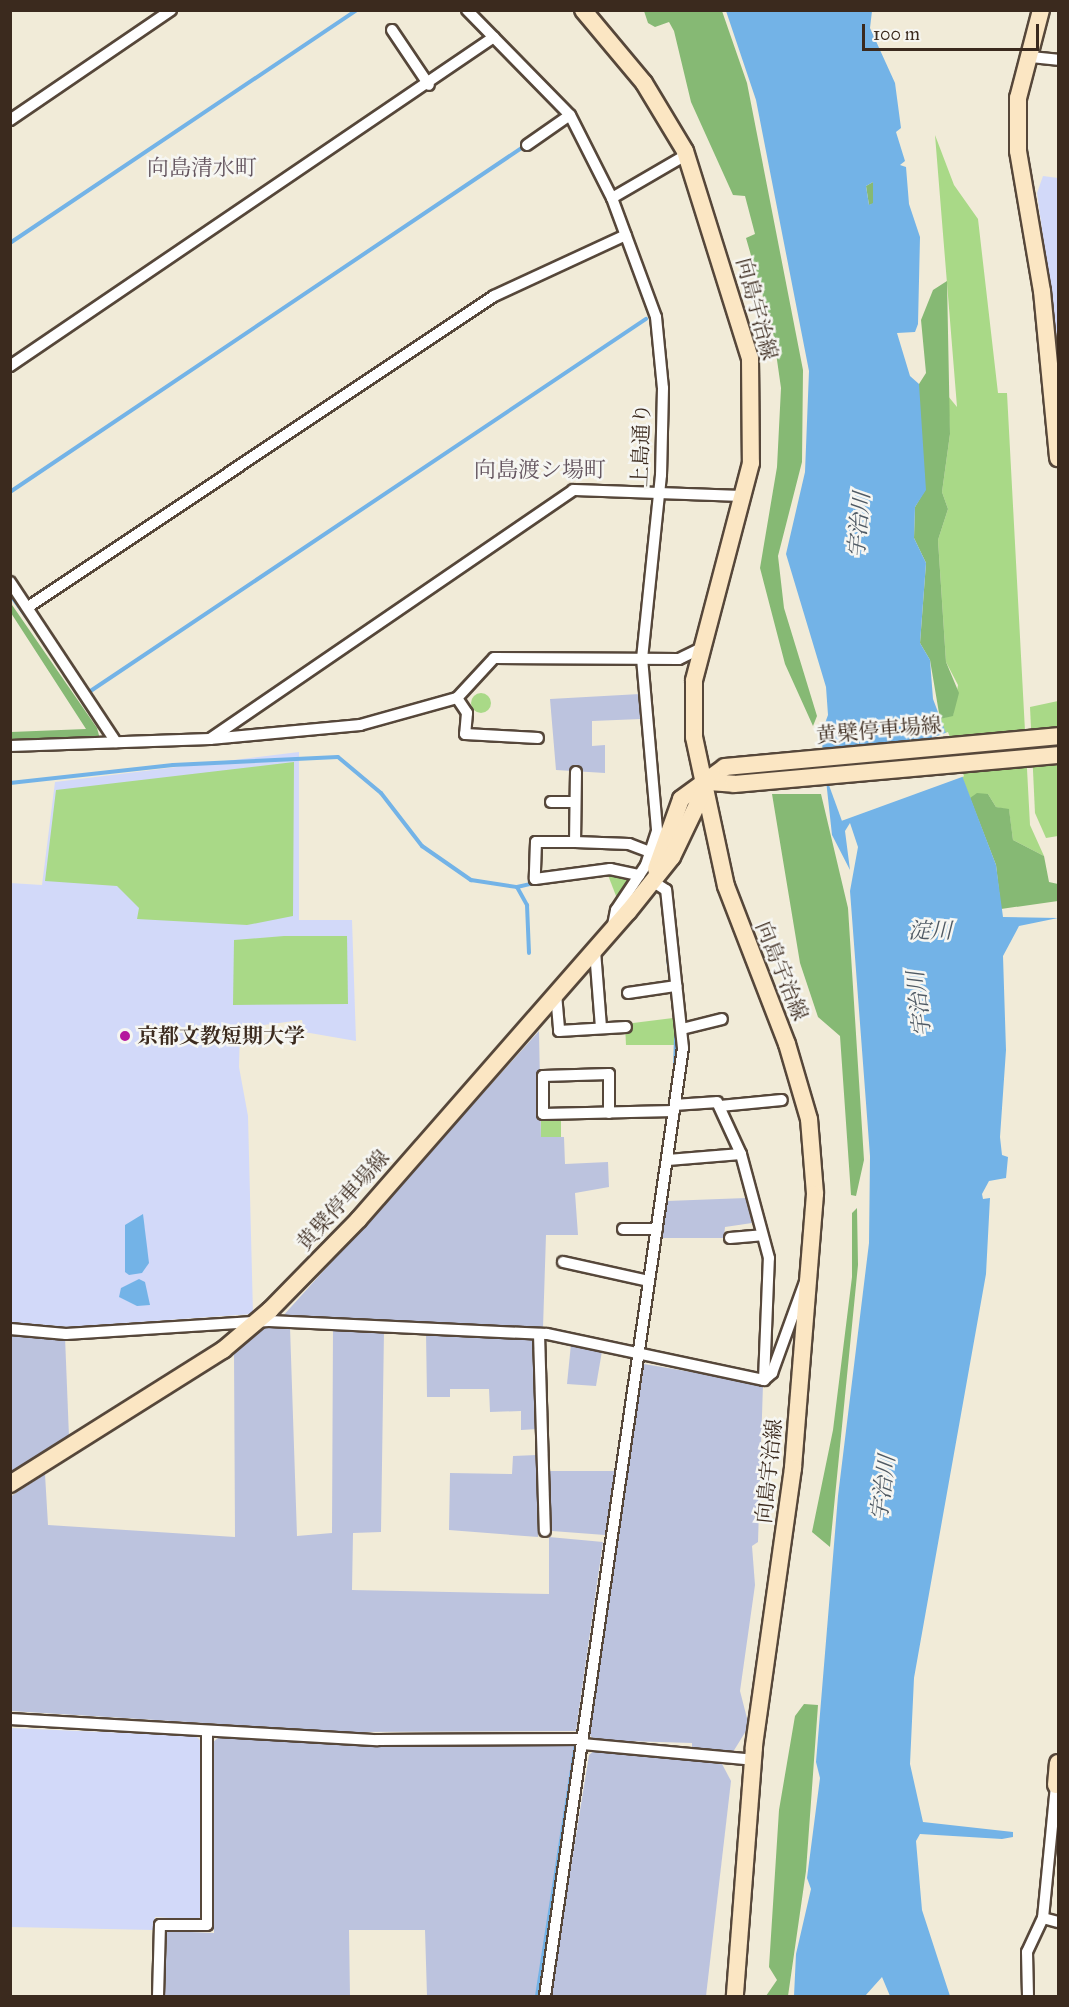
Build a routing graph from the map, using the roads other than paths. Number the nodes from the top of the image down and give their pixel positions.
1 (171, 10) edge
2 (467, 10) edge
3 (583, 10) edge
4 (1038, 11) edge
5 (392, 30) dead end
6 (494, 37) junction
7 (1031, 57) junction
8 (1059, 60) edge
9 (429, 85) junction
10 (570, 115) junction
11 (10, 120) edge
12 (527, 145) dead end
13 (686, 155) junction
14 (612, 198) junction
15 (626, 235) junction
16 (10, 366) edge
17 (1055, 375) edge
18 (1059, 458) edge
19 (659, 494) junction
20 (744, 496) junction
21 (10, 582) edge
22 (27, 607) junction
23 (702, 648) junction
24 (642, 658) junction
25 (457, 698) junction
26 (1059, 736) edge
27 (538, 738) dead end
28 (210, 739) junction
29 (116, 742) junction
30 (10, 746) edge
31 (1059, 755) edge
32 (576, 772) dead end
33 (708, 782) junction
34 (551, 802) dead end
35 (575, 802) junction
36 (686, 825) junction
37 (713, 829) junction
38 (575, 842) junction
39 (650, 852) junction
40 (646, 878) junction
41 (595, 951) junction
42 (672, 987) junction
43 (628, 993) dead end
44 (556, 994) junction
45 (722, 1018) dead end
46 (626, 1027) dead end
47 (601, 1028) junction
48 (682, 1029) junction
49 (782, 1100) dead end
50 (720, 1106) junction
51 (674, 1109) junction
52 (609, 1113) junction
53 (741, 1154) junction
54 (668, 1160) junction
55 (623, 1228) dead end
56 (657, 1229) junction
57 (762, 1235) junction
58 (730, 1238) dead end
59 (562, 1262) dead end
60 (810, 1273) junction
61 (649, 1281) junction
62 (256, 1322) junction
63 (10, 1329) edge
64 (539, 1334) junction
65 (634, 1356) junction
66 (764, 1380) junction
67 (10, 1484) edge
68 (545, 1532) dead end
69 (10, 1719) edge
70 (207, 1733) junction
71 (582, 1741) junction
72 (753, 1760) junction
73 (1059, 1763) edge
74 (1056, 1785) joint
75 (1043, 1918) junction
76 (1059, 1922) edge
77 (158, 1996) edge
78 (545, 1996) edge
79 (735, 1996) edge
80 (1028, 1996) edge

1 - 11 street
2 - 6 street, 上島通り
3 - 13 main road, 向島宇治線
4 - 7 main road
5 - 9 street
6 - 9 street
6 - 10 street, 上島通り
7 - 8 street
7 - 17 main road
9 - 16 street
10 - 12 street
10 - 14 street, 上島通り
13 - 14 street
13 - 20 main road, 向島宇治線
14 - 15 street, 上島通り
15 - 19 street, 上島通り
15 - 22 street
17 - 18 main road
19 - 20 street
19 - 24 street, 上島通り
19 - 28 street
20 - 23 main road, 向島宇治線
21 - 22 street
22 - 29 street
23 - 24 street
23 - 33 main road, 向島宇治線
24 - 25 street
24 - 39 street, 上島通り
25 - 27 street
25 - 28 street
26 - 33 main road, 黄檗停車場線
28 - 29 street
29 - 30 street
31 - 33 main road, 黄檗停車場線
32 - 35 street
33 - 36 main road, 黄檗停車場線
33 - 37 main road, 向島宇治線
33 - 40 main road, 黄檗停車場線
34 - 35 street
35 - 38 street
36 - 37 main road
36 - 40 main road, 黄檗停車場線
37 - 60 main road, 向島宇治線
38 - 39 street
38 - 40 street
39 - 40 street, 上島通り
40 - 41 main road, 黄檗停車場線
40 - 42 street
41 - 44 main road, 黄檗停車場線
41 - 47 street
42 - 43 street
42 - 48 street
44 - 47 street
44 - 62 main road, 黄檗停車場線
45 - 48 street
46 - 47 street
48 - 51 street
49 - 50 street
50 - 51 street
50 - 53 street
51 - 52 street
51 - 54 street
52 - 52 street
53 - 54 street
53 - 57 street
54 - 56 street
55 - 56 street
56 - 61 street
57 - 58 street
57 - 66 street
59 - 61 street
60 - 66 street
60 - 72 main road, 向島宇治線
61 - 65 street
62 - 63 street
62 - 64 street
62 - 67 main road, 黄檗停車場線
64 - 65 street
64 - 68 street
65 - 66 street
65 - 71 street
69 - 70 street
70 - 71 street
70 - 77 street
71 - 72 street
71 - 78 street
72 - 79 main road, 向島宇治線
73 - 74 main road
74 - 75 street
75 - 76 street
75 - 80 street

